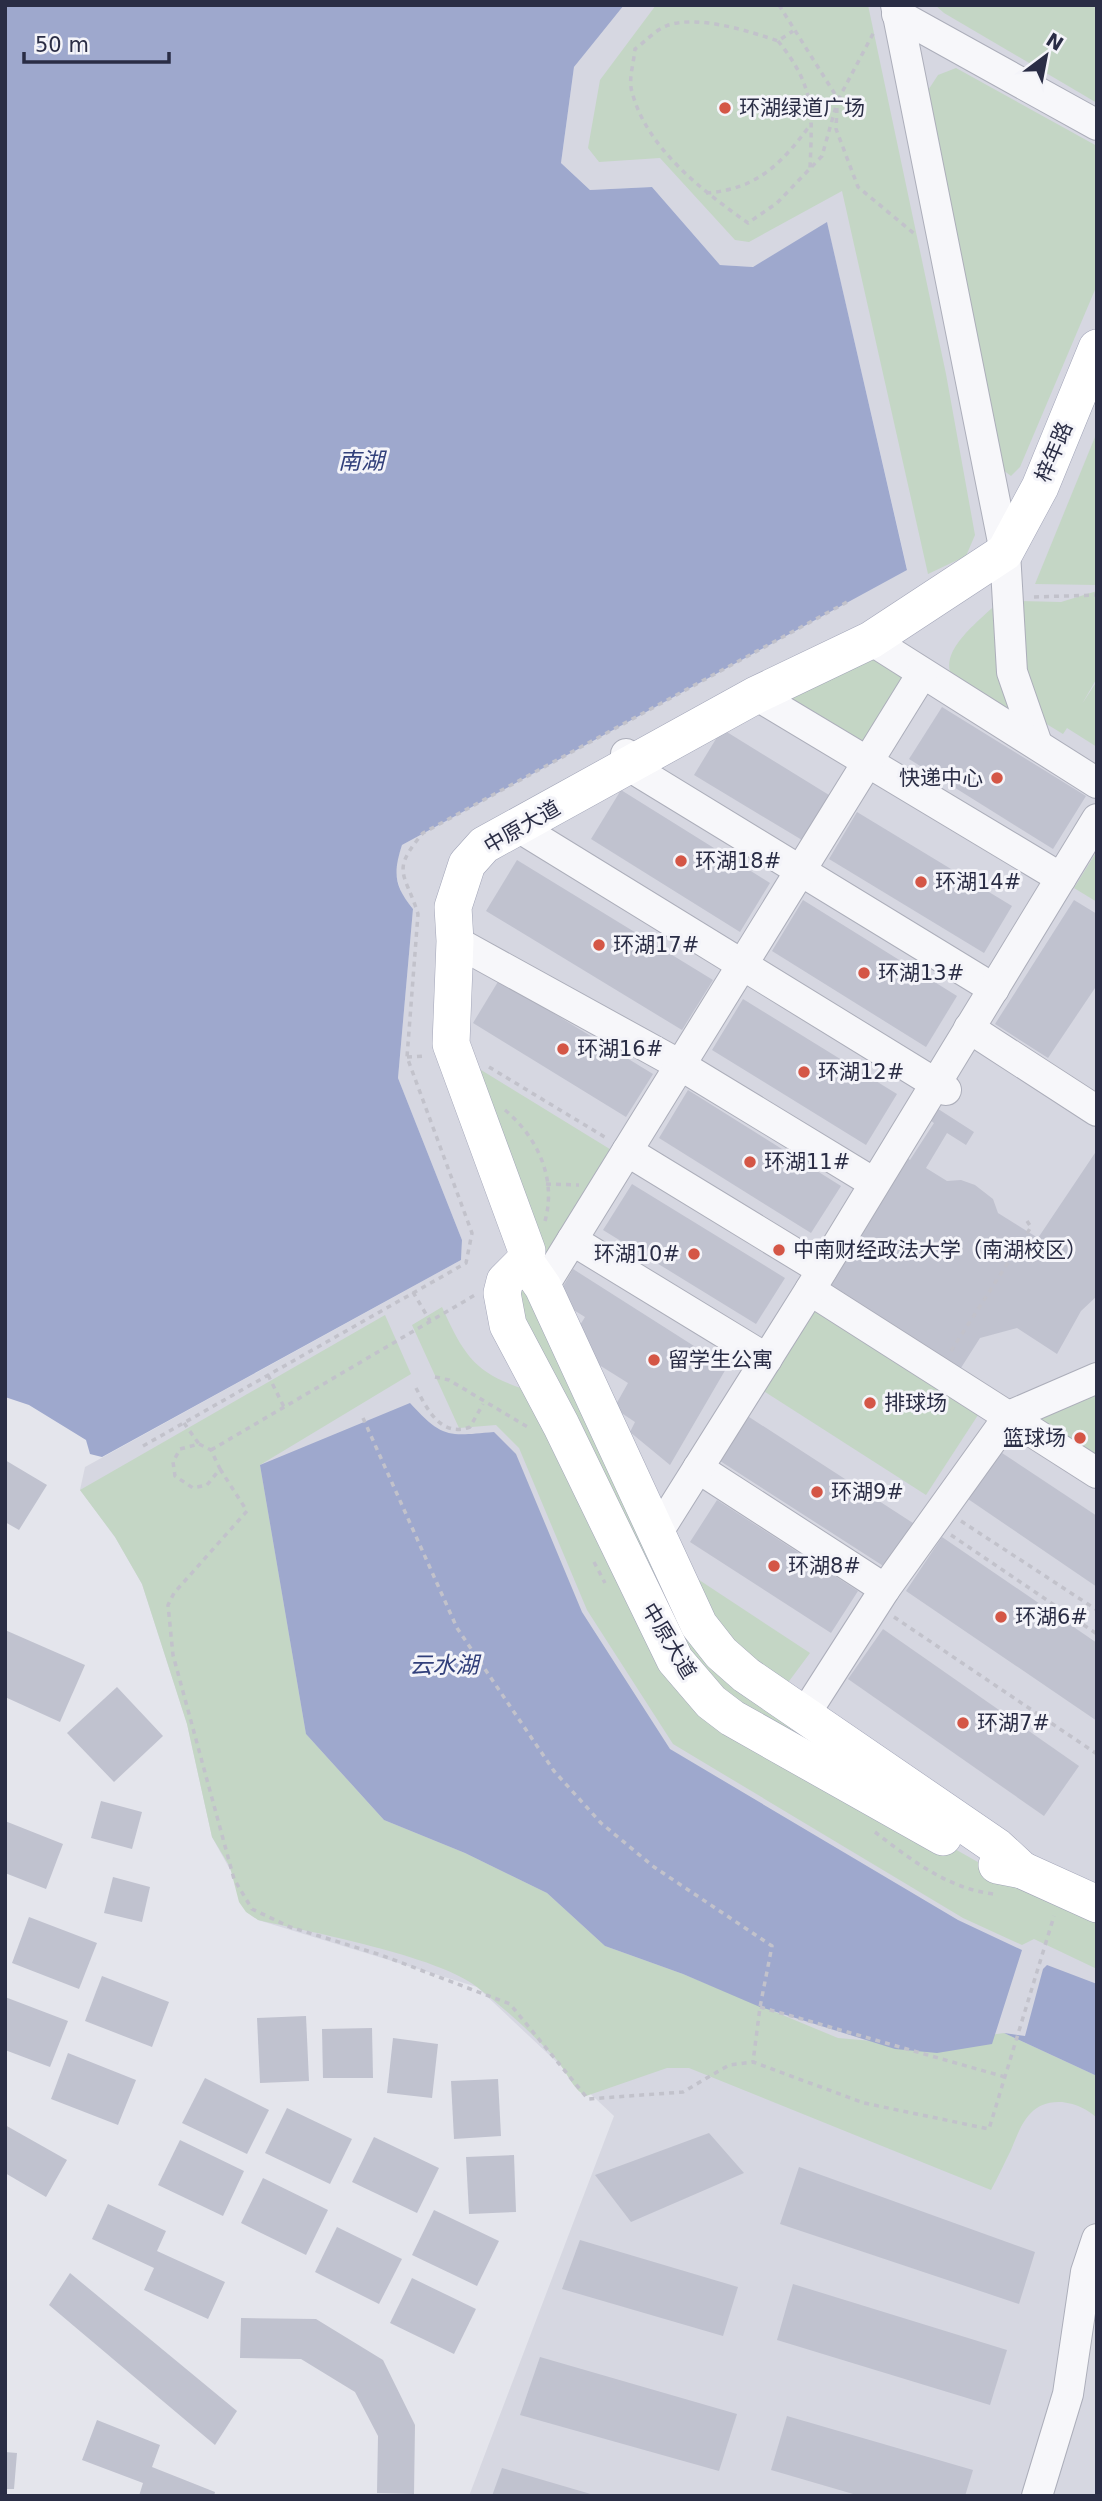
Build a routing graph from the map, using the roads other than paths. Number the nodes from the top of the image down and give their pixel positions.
1 (890, 15) edge
2 (1097, 125) edge
3 (1097, 348) edge
4 (1005, 552) junction
5 (871, 640) junction
6 (922, 674) junction
7 (756, 695) junction
8 (1037, 744) junction
9 (628, 760) junction
10 (867, 762) junction
11 (1097, 783) edge
12 (1097, 819) edge
13 (520, 828) junction
14 (800, 871) junction
15 (1061, 878) junction
16 (455, 941) junction
17 (742, 965) junction
18 (994, 989) junction
19 (969, 1028) junction
20 (680, 1065) junction
21 (940, 1087) junction
22 (1097, 1111) edge
23 (627, 1151) junction
24 (874, 1183) junction
25 (572, 1240) junction
26 (534, 1274) junction
27 (816, 1280) junction
28 (767, 1359) junction
29 (1097, 1378) edge
30 (1009, 1416) junction
31 (698, 1468) junction
32 (1097, 1473) edge
33 (656, 1535) junction
34 (880, 1597) junction
35 (803, 1717) junction
36 (1022, 1870) junction
37 (1097, 1904) edge
38 (1097, 2239) edge
39 (1037, 2496) edge

1 - 2 street
1 - 4 street
3 - 4 main road, 梓年路
4 - 5 main road, 中原大道
4 - 8 street
5 - 6 street
5 - 7 main road, 中原大道
6 - 8 street
6 - 10 street
7 - 9 main road, 中原大道
7 - 10 street
8 - 11 street
9 - 13 main road, 中原大道
9 - 14 street
10 - 14 street
10 - 15 street
12 - 15 street
13 - 16 main road, 中原大道
13 - 17 street
14 - 17 street
14 - 18 street
15 - 18 street
16 - 20 street
16 - 26 main road, 中原大道
17 - 20 street
17 - 21 street
18 - 19 street
19 - 21 street
19 - 22 street
20 - 23 street
20 - 24 street
21 - 24 street
23 - 25 street
23 - 27 street
24 - 27 street
25 - 26 street
25 - 28 street
26 - 33 main road, 中原大道
26 - 36 main road, 中原大道
27 - 28 street
27 - 30 street
28 - 31 street
29 - 30 street
30 - 32 street
30 - 34 street
31 - 33 street
31 - 34 street
33 - 35 main road, 中原大道
34 - 35 street
35 - 36 main road, 中原大道
36 - 37 main road, 中原大道
38 - 39 street

